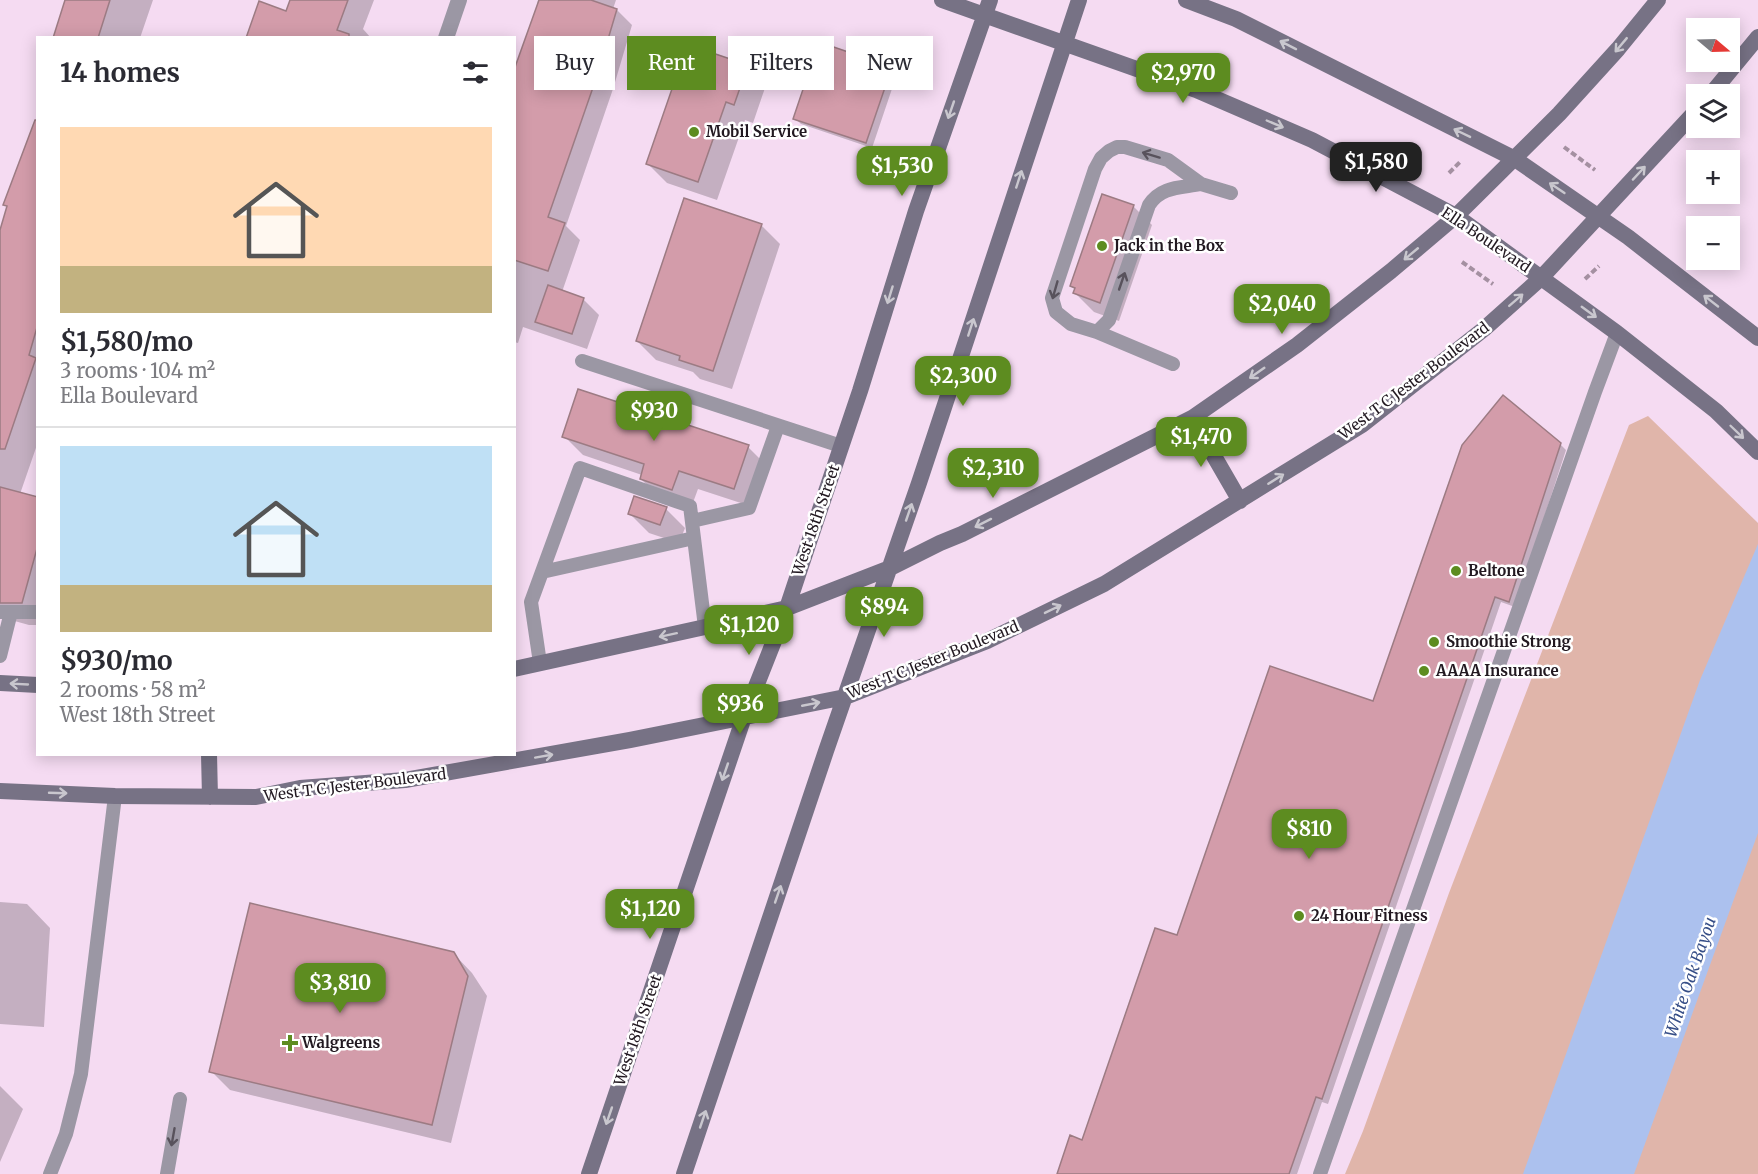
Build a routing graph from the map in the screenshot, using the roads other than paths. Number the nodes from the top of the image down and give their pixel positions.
1 (459, 0) edge
2 (942, 0) edge
3 (1079, 0) edge
4 (1186, 0) edge
5 (1658, 0) edge
6 (987, 8) edge
7 (447, 36) edge
8 (1758, 37) edge
9 (1063, 44) junction
10 (1719, 84) edge
11 (1686, 122) edge
12 (1515, 159) junction
13 (1202, 183) junction
14 (1231, 193) dead end
15 (1456, 216) junction
16 (1599, 216) junction
17 (1541, 278) junction
18 (1097, 332) junction
19 (1617, 333) junction
20 (1758, 337) edge
21 (582, 361) dead end
22 (1173, 364) dead end
23 (1192, 418) junction
24 (778, 426) junction
25 (841, 446) junction
26 (1758, 452) edge
27 (1240, 501) junction
28 (692, 521) junction
29 (694, 538) junction
30 (890, 568) junction
31 (542, 572) junction
32 (787, 608) junction
33 (6, 612) edge
34 (36, 612) edge
35 (705, 627) junction
36 (0, 656) edge
37 (540, 663) junction
38 (516, 669) edge
39 (0, 683) edge
40 (36, 685) edge
41 (844, 697) junction
42 (744, 717) junction
43 (209, 756) edge
44 (0, 791) edge
45 (115, 796) junction
46 (210, 797) junction
47 (180, 1099) dead end
48 (50, 1174) edge
49 (167, 1174) edge
50 (589, 1174) edge
51 (684, 1174) edge
52 (1320, 1174) edge

1 - 7 street
2 - 6 main road, Ella Boulevard
3 - 9 main road
12 -> 4 main road
5 -> 12 main road
6 - 9 main road, Ella Boulevard
6 -> 25 main road, West 18th Street
8 - 10 main road
9 -> 15 main road, Ella Boulevard
30 -> 9 main road
16 -> 11 main road, West T C Jester Boulevard
12 - 15 main road
16 -> 12 main road
13 - 14 lane
18 -> 13 lane
13 -> 18 lane
15 - 17 main road, Ella Boulevard
15 -> 23 main road
16 - 17 main road, West T C Jester Boulevard
20 -> 16 main road
17 -> 19 main road, Ella Boulevard
27 -> 17 main road, West T C Jester Boulevard
18 - 22 lane
19 -> 26 main road, Ella Boulevard
19 - 52 lane
21 - 24 lane
23 - 27 main road
23 -> 30 main road
24 - 25 lane
24 - 28 lane
25 - 32 main road, West 18th Street
41 -> 27 main road, West T C Jester Boulevard
28 - 29 lane
28 - 31 lane
29 - 31 lane
29 - 35 lane
30 - 32 main road
30 - 41 main road
31 - 37 lane
32 - 35 main road
32 - 42 main road, West 18th Street
33 - 34 lane
33 - 36 lane
35 -> 37 main road
37 - 38 main road
40 -> 39 main road
42 -> 41 main road, West T C Jester Boulevard
51 -> 41 main road
46 -> 42 main road, West T C Jester Boulevard
42 -> 50 main road, West 18th Street
43 - 46 main road
44 -> 45 main road, West T C Jester Boulevard
45 - 46 main road, West T C Jester Boulevard
45 - 48 lane
47 -> 49 lane

